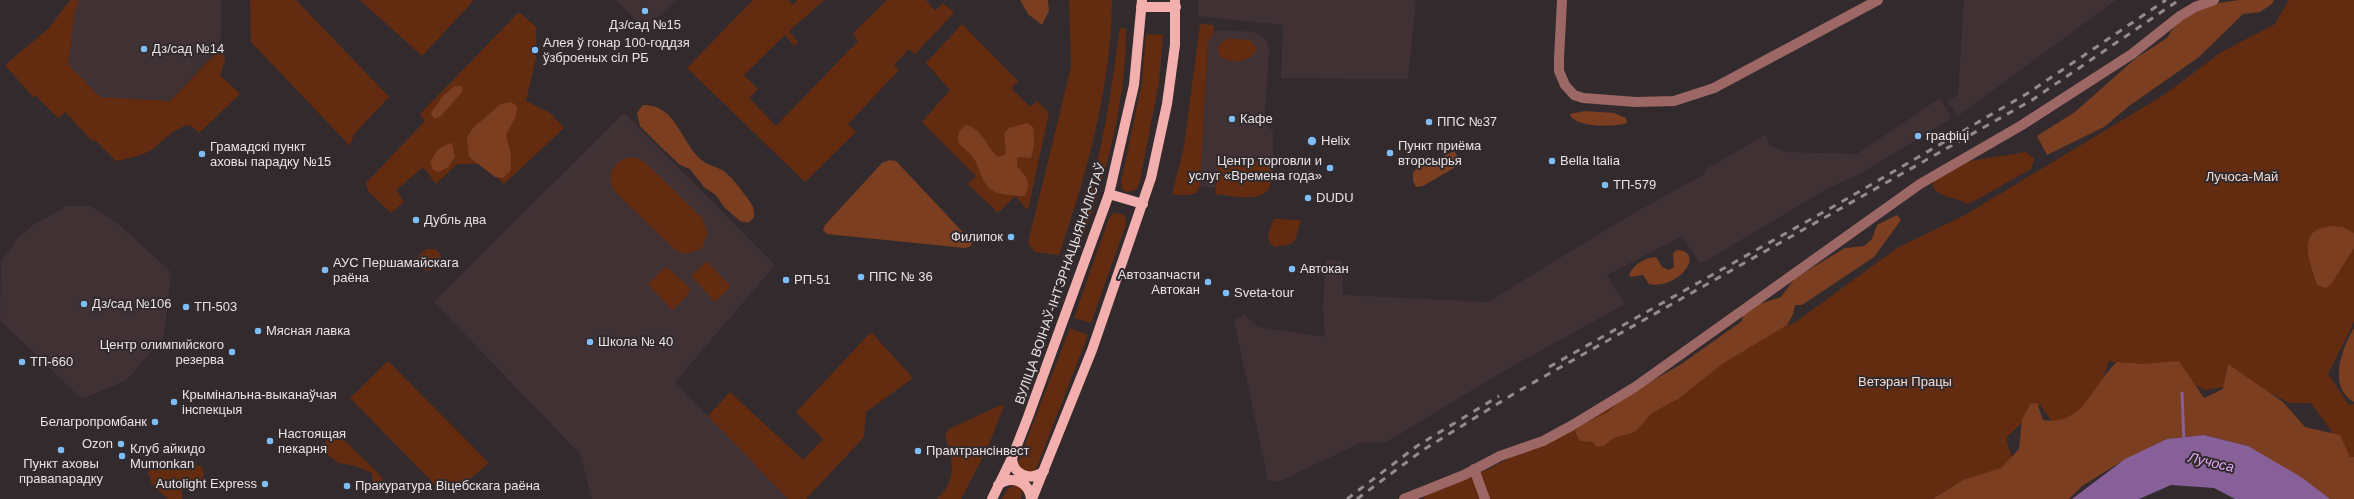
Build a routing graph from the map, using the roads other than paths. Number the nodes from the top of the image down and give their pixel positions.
1 (1562, 0) edge
2 (1878, 0) edge
3 (2214, 0) edge
4 (1141, 3) edge
5 (1176, 4) edge
6 (1109, 194) junction
7 (1143, 204) junction
8 (1012, 458) junction
9 (1474, 469) junction
10 (1044, 471) junction
11 (998, 486) junction
12 (992, 499) edge
13 (1031, 499) edge
14 (1404, 499) edge
15 (1485, 499) edge

1 - 2 street
3 - 9 street
4 - 5 main road
4 - 6 main road, ВУЛІЦА ВОІНАЎ-ІНТЭРНАЦЫЯНАЛІСТАЎ
5 - 7 main road
6 - 7 main road
6 - 8 main road, ВУЛІЦА ВОІНАЎ-ІНТЭРНАЦЫЯНАЛІСТАЎ
7 - 10 main road
8 - 10 main road
8 - 11 main road, ВУЛІЦА ВОІНАЎ-ІНТЭРНАЦЫЯНАЛІСТАЎ
9 - 14 street
9 - 15 street
10 - 13 main road
11 - 12 main road, ВУЛІЦА ВОІНАЎ-ІНТЭРНАЦЫЯНАЛІСТАЎ
11 - 13 main road

